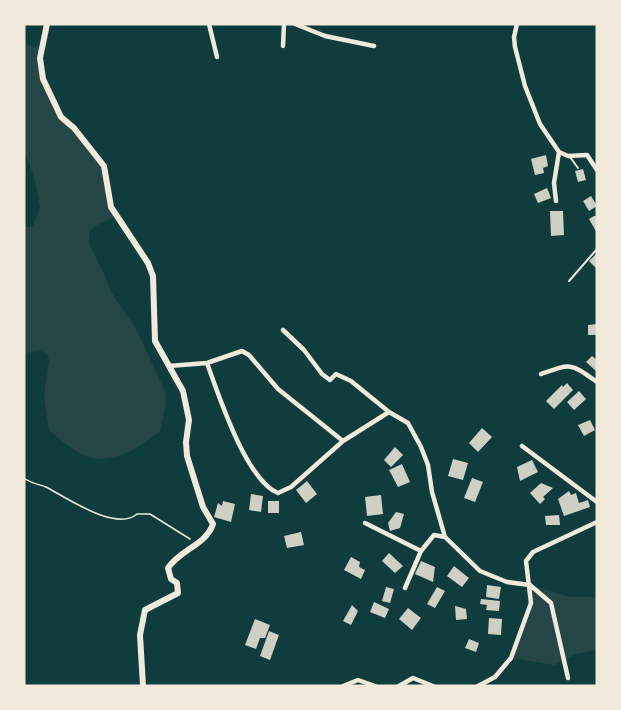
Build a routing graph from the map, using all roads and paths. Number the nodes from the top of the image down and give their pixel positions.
1 (47, 24) edge
2 (209, 24) edge
3 (284, 24) edge
4 (295, 24) edge
5 (517, 24) edge
6 (283, 46) dead end
7 (374, 46) dead end
8 (217, 57) dead end
9 (560, 152) junction
10 (568, 156) junction
11 (578, 168) dead end
12 (597, 170) edge
13 (556, 201) dead end
14 (597, 249) edge
15 (569, 281) dead end
16 (283, 330) dead end
17 (207, 363) junction
18 (169, 366) junction
19 (541, 374) dead end
20 (597, 382) edge
21 (389, 412) junction
22 (343, 441) junction
23 (522, 446) dead end
24 (24, 478) edge
25 (597, 502) edge
26 (597, 522) edge
27 (365, 523) dead end
28 (445, 537) junction
29 (195, 548) junction
30 (421, 551) junction
31 (530, 585) junction
32 (405, 588) dead end
33 (568, 678) dead end
34 (143, 686) edge
35 (343, 686) edge
36 (375, 686) edge
37 (399, 686) edge
38 (433, 686) edge
39 (478, 686) edge

1 - 18 street
2 - 8 street
3 - 6 street
4 - 7 street
5 - 9 street
9 - 10 street
9 - 13 street
10 - 11 lane
10 - 12 street
14 - 15 lane
16 - 21 street
17 - 18 street
17 - 22 street
17 - 22 street
18 - 29 street
19 - 20 street
21 - 22 street
21 - 28 street
23 - 25 street
24 - 29 path
26 - 31 street
27 - 30 street
28 - 30 street
28 - 31 street
29 - 34 street
30 - 32 street
31 - 33 street
31 - 39 street
35 - 36 street
37 - 38 street

